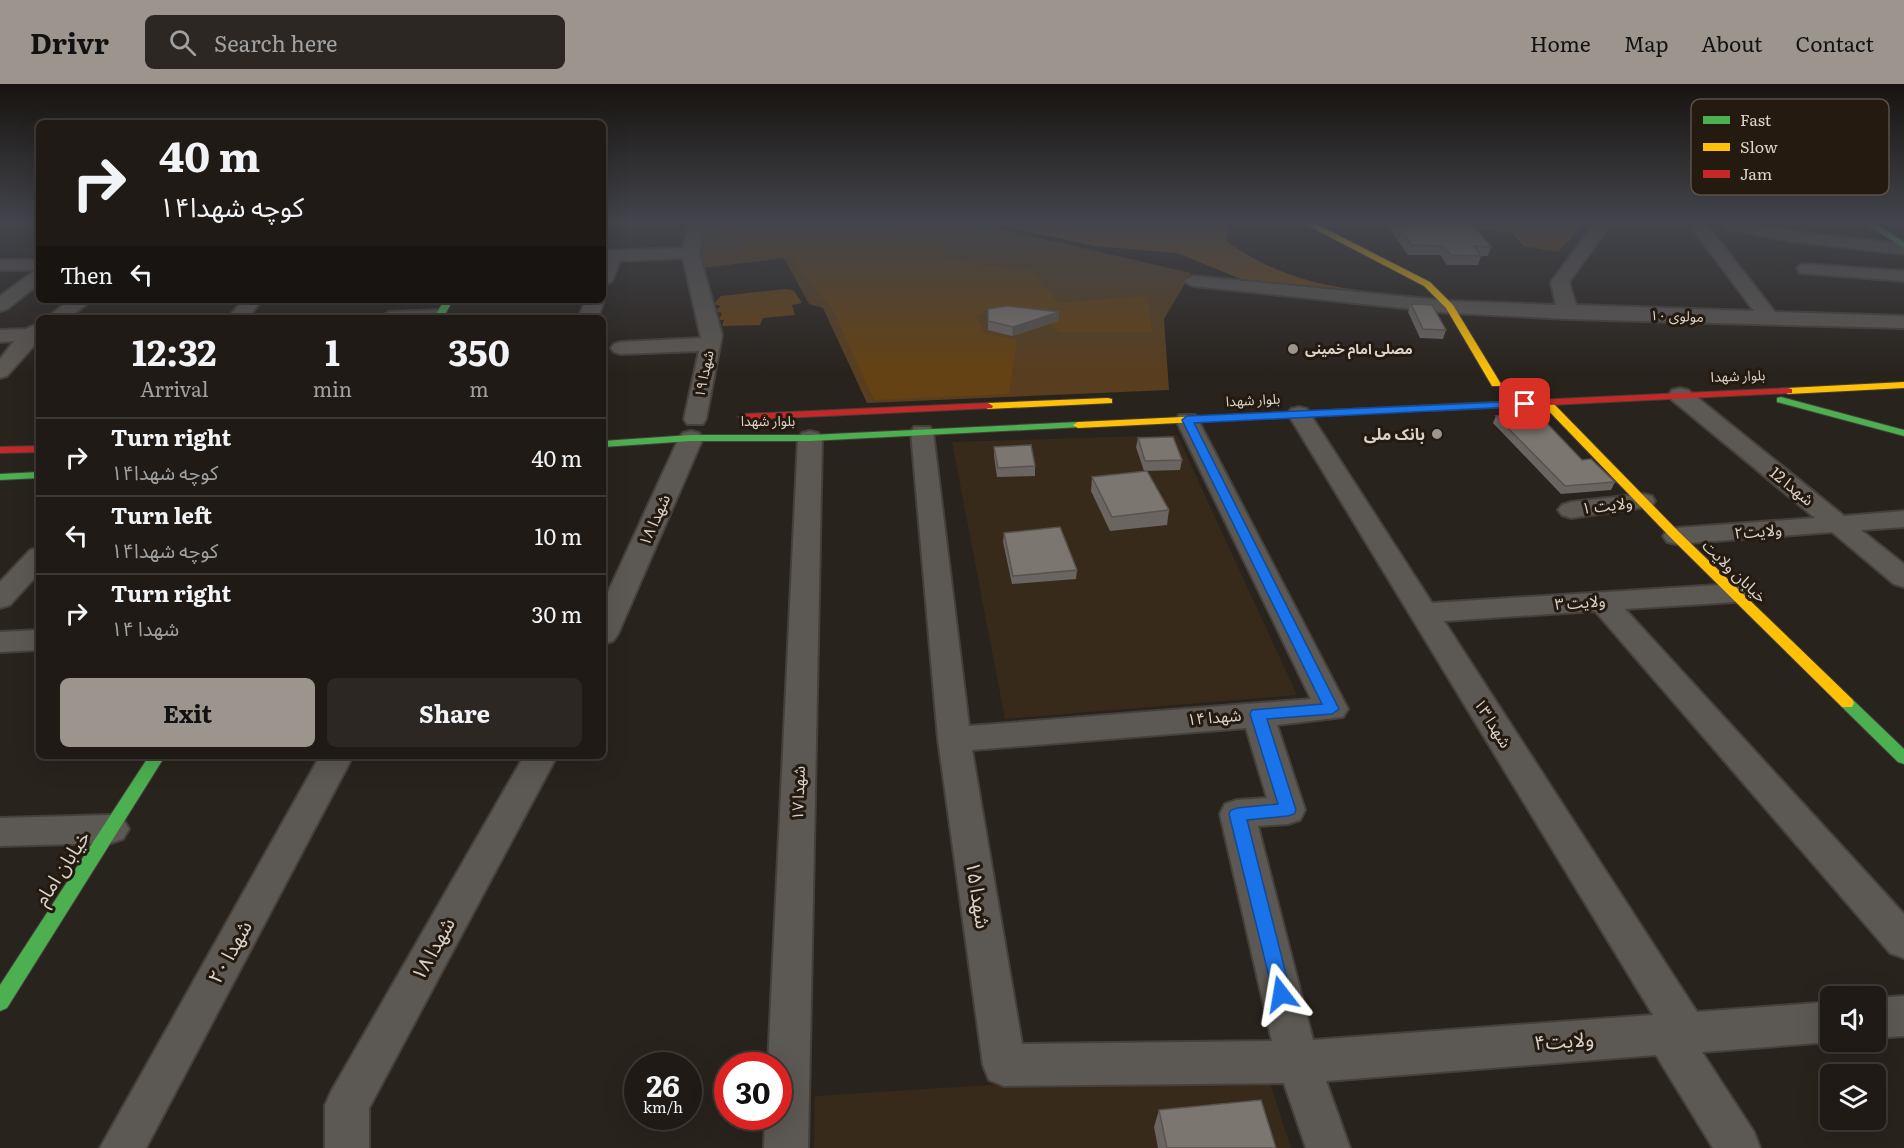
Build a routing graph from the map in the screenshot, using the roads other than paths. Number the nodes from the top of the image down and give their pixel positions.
1 (696, 274) edge
2 (1407, 274) edge
3 (1566, 274) edge
4 (1735, 274) edge
5 (1871, 274) edge
6 (1904, 276) edge
7 (36, 277) edge
8 (1193, 281) dead end
9 (78, 303) edge
10 (250, 303) edge
11 (0, 304) edge
12 (1450, 307) junction
13 (442, 311) edge
14 (1568, 313) junction
15 (60, 315) edge
16 (240, 315) edge
17 (412, 315) edge
18 (1770, 319) junction
19 (1904, 322) edge
20 (36, 333) edge
21 (0, 336) edge
22 (711, 344) junction
23 (621, 348) dead end
24 (0, 372) edge
25 (1495, 384) dead end
26 (1904, 385) edge
27 (1753, 392) junction
28 (1680, 395) junction
29 (1126, 400) dead end
30 (1548, 403) junction
31 (1007, 405) junction
32 (1299, 414) junction
33 (730, 417) dead end
34 (1187, 420) junction
35 (694, 424) junction
36 (1004, 428) junction
37 (922, 432) junction
38 (1904, 433) edge
39 (810, 438) junction
40 (606, 443) edge
41 (36, 448) edge
42 (0, 450) edge
43 (36, 476) edge
44 (0, 477) edge
45 (1643, 501) junction
46 (1571, 510) dead end
47 (1904, 519) edge
48 (1840, 525) junction
49 (1676, 536) junction
50 (36, 559) edge
51 (1904, 578) edge
52 (1735, 593) junction
53 (0, 599) edge
54 (1602, 601) junction
55 (1425, 613) junction
56 (606, 627) edge
57 (36, 640) edge
58 (0, 642) edge
59 (1257, 714) junction
60 (954, 739) junction
61 (1904, 758) edge
62 (155, 759) edge
63 (335, 759) edge
64 (539, 759) edge
65 (111, 829) junction
66 (0, 832) edge
67 (1904, 941) edge
68 (0, 1002) edge
69 (1904, 1016) edge
70 (1886, 1017) edge
71 (1820, 1023) edge
72 (1676, 1033) junction
73 (1298, 1062) junction
74 (122, 1148) edge
75 (347, 1148) edge
76 (786, 1148) edge
77 (1328, 1148) edge
78 (1738, 1148) edge

1 - 22 street, شهدا ۱۹
2 - 12 main road
3 - 14 street
4 - 18 street
5 - 6 street
7 - 11 street
8 - 12 street, مولوی ۱۰
9 - 15 street
10 - 16 street
12 - 14 street, مولوی ۱۰
12 - 25 main road
13 - 17 street
14 - 18 street, مولوی ۱۰
18 - 19 street, مولوی ۱۰
20 - 21 street
20 - 24 street
22 - 23 street
22 - 35 street, شهدا ۱۹
26 - 27 main road, بلوار شهدا
27 - 28 main road, بلوار شهدا
27 - 38 main road
28 - 30 main road, بلوار شهدا
28 - 48 street, شهدا 12
29 - 31 main road, بلوار شهدا
30 - 32 main road, بلوار شهدا
30 - 45 main road, خیابان ولایت
31 - 33 main road, بلوار شهدا
31 - 36 main road
32 - 34 main road, بلوار شهدا
32 - 55 street, شهدا ۱۳
34 - 36 main road, بلوار شهدا
34 - 59 street, شهدا ۱۴
35 - 39 main road, بلوار شهدا
35 - 40 main road, بلوار شهدا
35 - 56 street, شهدا ۱۸
36 - 37 main road, بلوار شهدا
37 - 39 main road, بلوار شهدا
37 - 60 street, شهدا ۱۵
39 - 76 street, شهدا ۱۷
41 - 42 main road
43 - 44 main road
45 - 46 street, ولایت ۱
45 - 49 main road, خیابان ولایت
47 - 48 street, ولایت۲
48 - 49 street, ولایت۲
48 - 51 street, شهدا 12
49 - 52 main road, خیابان ولایت
50 - 53 street
52 - 54 street, ولایت ۳
52 - 61 main road, خیابان ولایت
54 - 55 street, ولایت ۳
54 - 67 street
55 - 72 street, شهدا ۱۳
57 - 58 street
59 - 60 street, شهدا ۱۴
59 - 73 street
60 - 73 street, شهدا ۱۵
62 - 65 main road, خیابان امام
63 - 74 street, شهدا ۲۰
64 - 75 street, شهدا ۱۸
65 - 66 street
65 - 68 main road, خیابان امام
69 - 70 street
71 - 72 street, ولایت۴
72 - 73 street, ولایت۴
72 - 78 street, شهدا ۱۳
73 - 77 street

